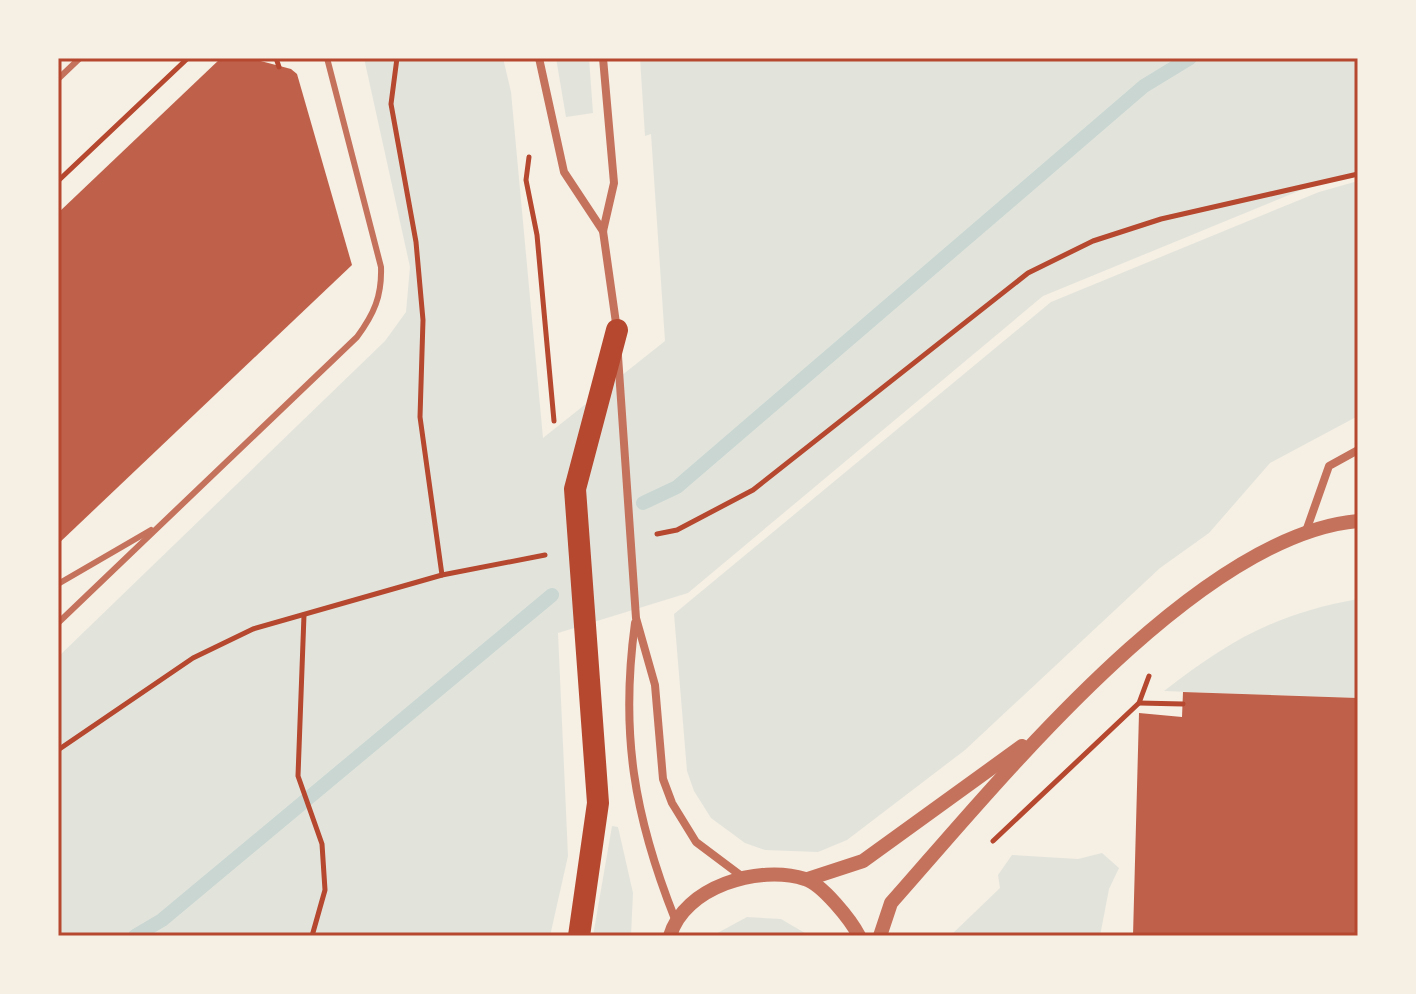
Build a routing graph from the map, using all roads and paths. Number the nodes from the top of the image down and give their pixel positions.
1 (80, 58) edge
2 (188, 58) edge
3 (276, 58) edge
4 (327, 58) edge
5 (397, 58) edge
6 (539, 58) edge
7 (603, 58) edge
8 (279, 67) dead end
9 (58, 79) edge
10 (530, 151) dead end
11 (1358, 174) edge
12 (58, 181) edge
13 (603, 231) junction
14 (537, 235) dead end
15 (617, 330) junction
16 (1358, 450) edge
17 (1358, 521) edge
18 (161, 524) junction
19 (1305, 534) junction
20 (646, 536) dead end
21 (552, 554) dead end
22 (442, 575) junction
23 (58, 584) edge
24 (1174, 610) junction
25 (304, 615) junction
26 (636, 618) junction
27 (58, 623) edge
28 (1139, 703) junction
29 (1183, 704) dead end
30 (1045, 729) junction
31 (58, 750) edge
32 (989, 845) dead end
33 (745, 879) junction
34 (808, 879) junction
35 (675, 919) junction
36 (312, 936) edge
37 (579, 936) edge
38 (670, 936) edge
39 (859, 936) edge
40 (880, 936) edge

1 - 9 lane
2 - 12 path
3 - 8 path
4 - 18 lane
5 - 22 path
6 - 13 street
7 - 13 street
10 - 14 path
11 - 20 path
13 - 15 street
15 - 26 street
15 - 37 highway
16 - 19 street
17 - 19 street
18 - 23 lane
18 - 27 lane
19 - 24 street
21 - 22 path
22 - 25 path
24 - 28 path
24 - 30 street
25 - 31 path
25 - 36 path
26 - 33 street
26 - 35 street
28 - 29 path
28 - 32 path
30 - 34 street
30 - 40 street
33 - 34 street
33 - 35 street
34 - 39 street
35 - 38 street

